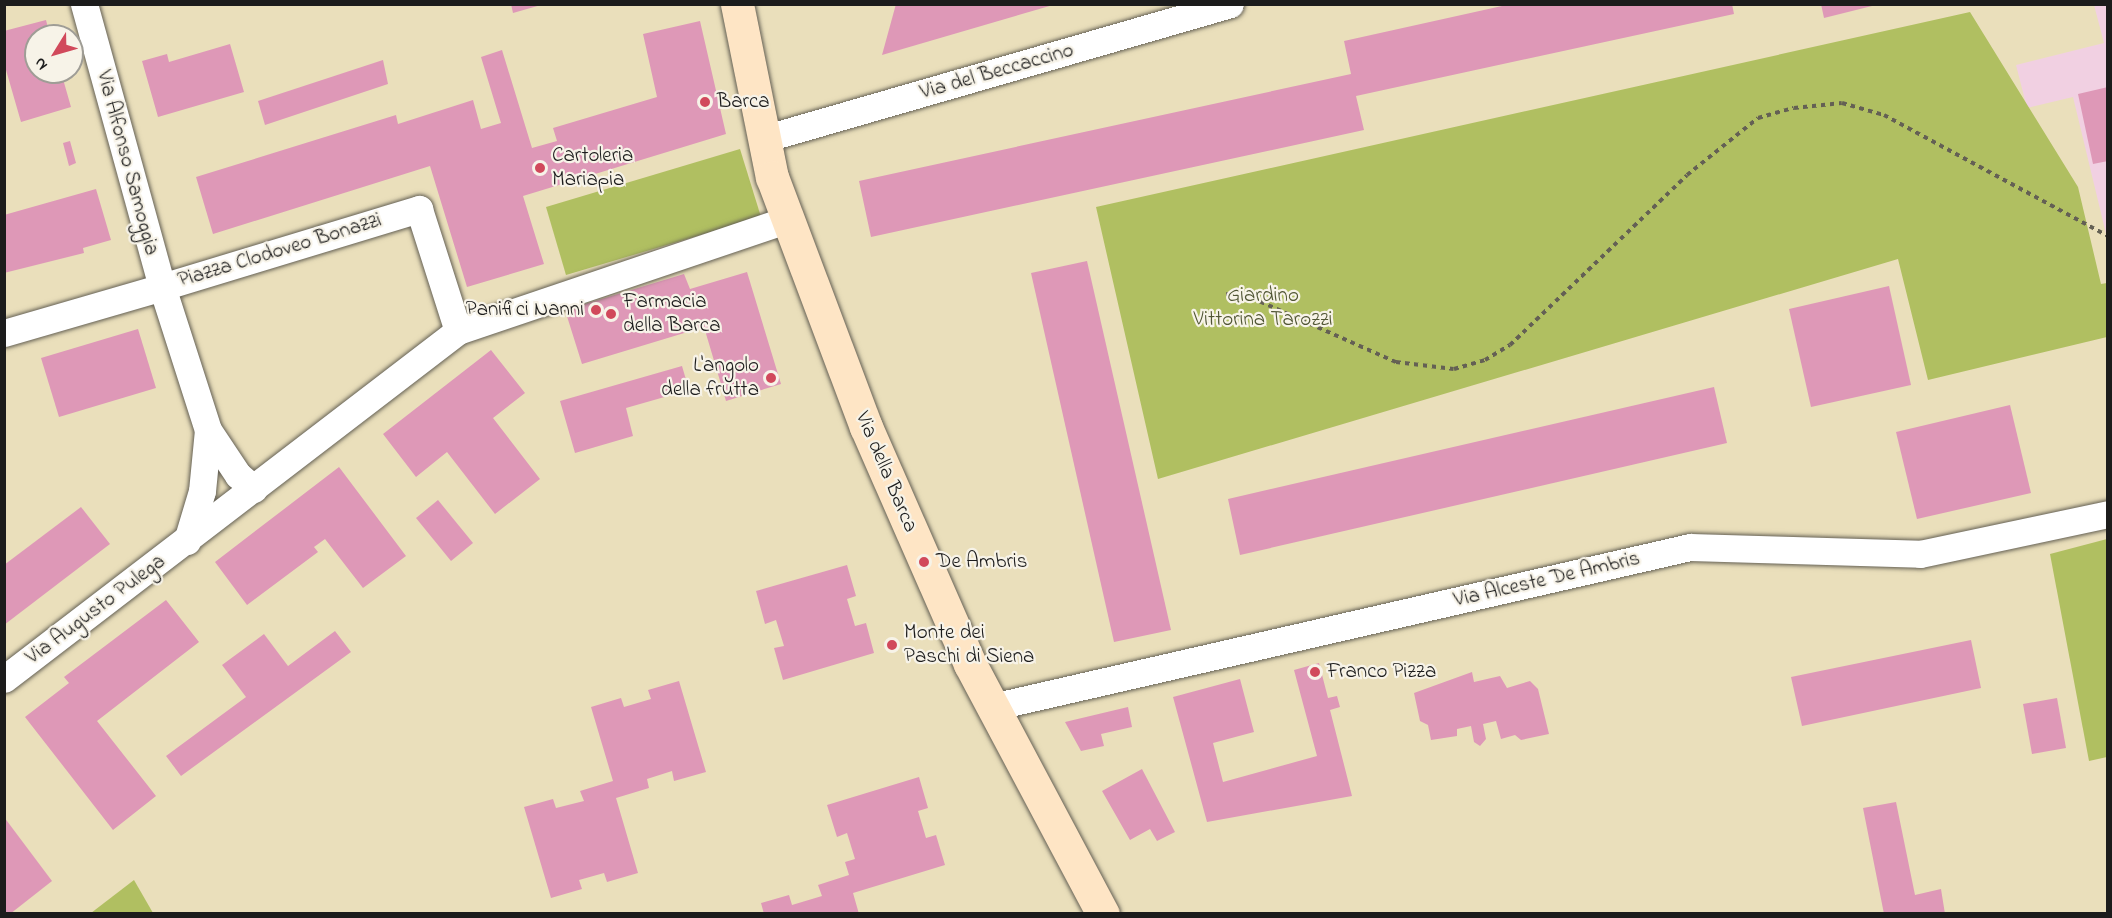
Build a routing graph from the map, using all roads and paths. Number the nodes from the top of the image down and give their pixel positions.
1 (84, 4) edge
2 (737, 4) edge
3 (1230, 4) edge
4 (763, 139) junction
5 (786, 220) junction
6 (2108, 236) edge
7 (162, 287) junction
8 (1226, 294) dead end
9 (458, 331) junction
10 (4, 333) edge
11 (208, 430) junction
12 (254, 489) junction
13 (2108, 514) edge
14 (187, 541) junction
15 (4, 679) edge
16 (992, 707) junction
17 (1103, 914) edge

1 - 7 street, Via Alfonso Samoggia
2 - 4 street, Via della Barca
3 - 4 street, Via del Beccaccino
4 - 5 street, Via della Barca
5 - 9 street
5 - 16 street, Via della Barca
6 - 8 path
7 - 9 street, Piazza Clodoveo Bonazzi
7 - 10 street
7 - 11 street, Piazza Clodoveo Bonazzi
9 - 12 street
11 - 12 street, Piazza Clodoveo Bonazzi
11 - 14 street, Piazza Clodoveo Bonazzi
12 - 14 street
13 - 16 street, Via Alceste De Ambris
14 - 15 street, Via Augusto Pulega
16 - 17 street, Via della Barca

